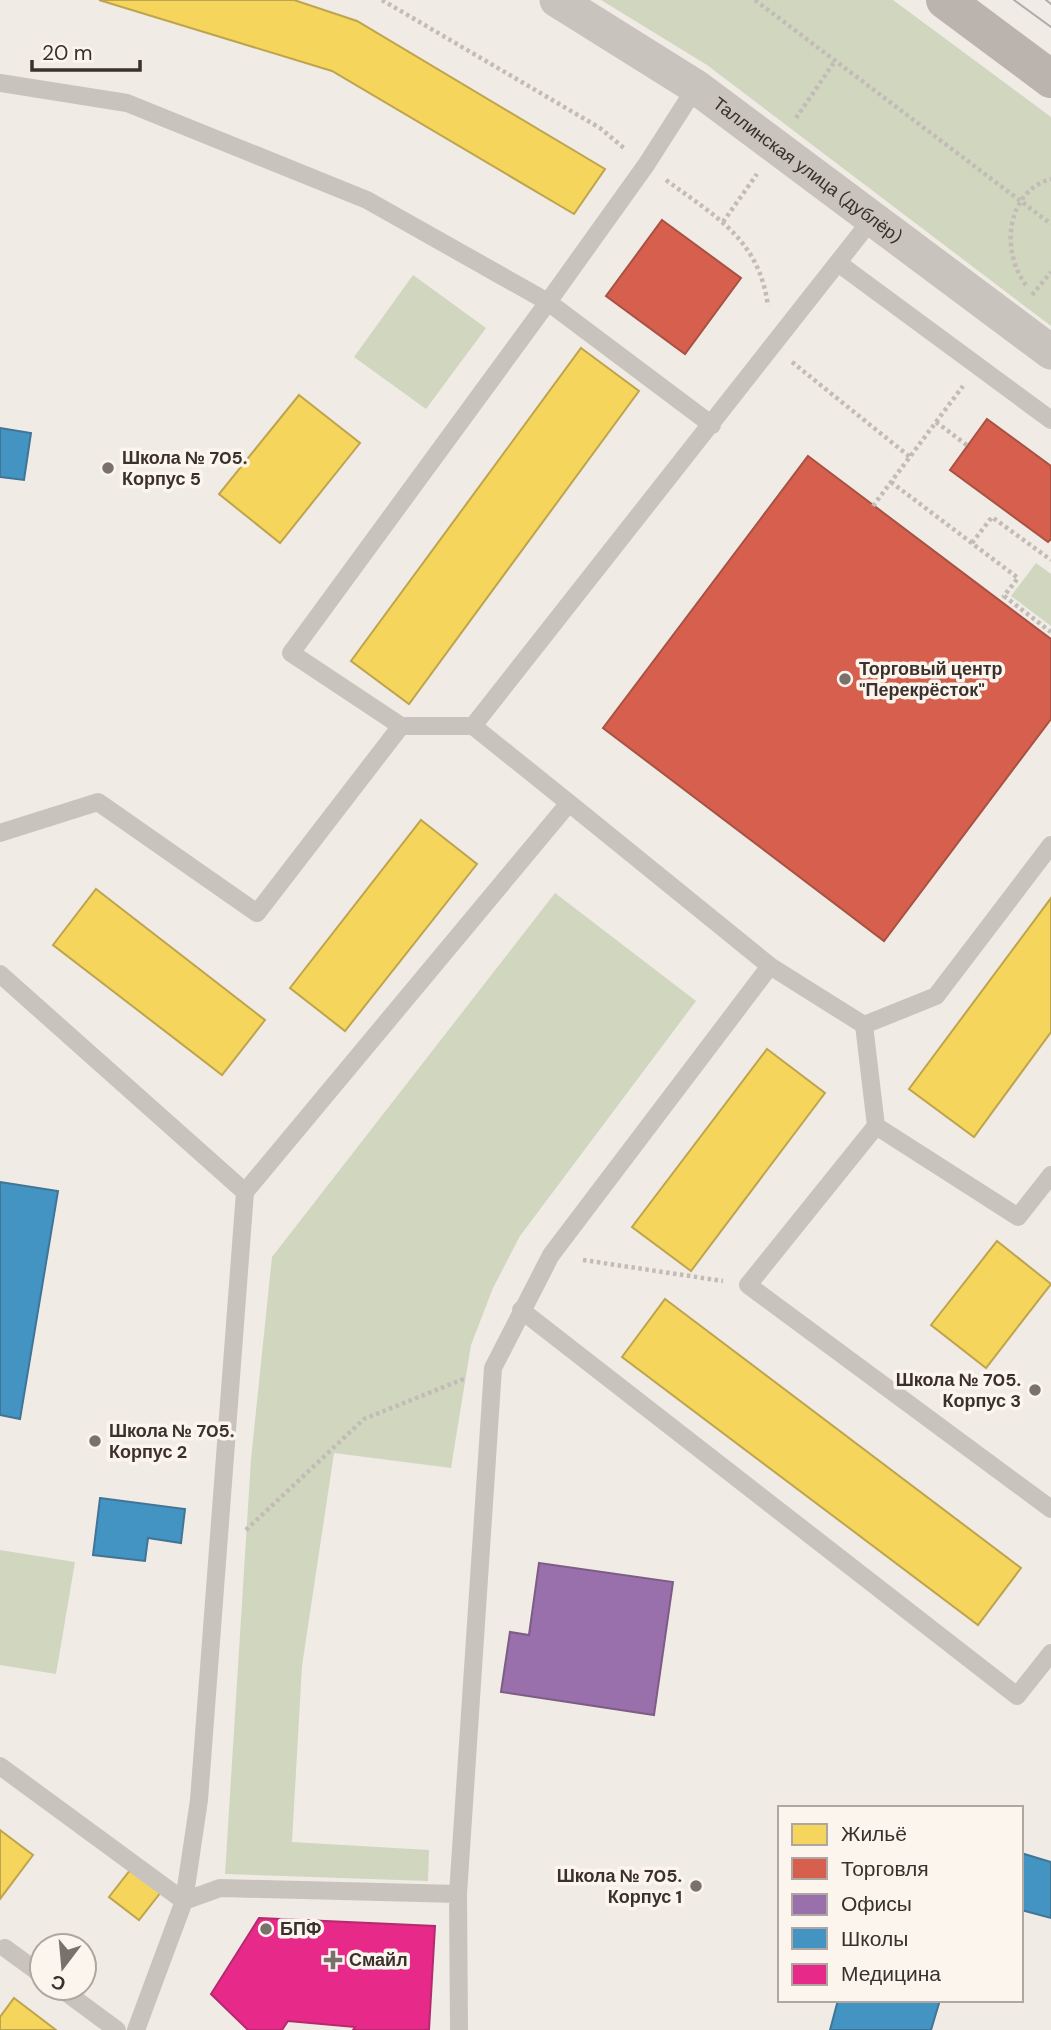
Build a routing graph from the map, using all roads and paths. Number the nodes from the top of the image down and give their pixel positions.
1 (382, 0) edge
2 (558, 0) edge
3 (755, 0) edge
4 (945, 0) edge
5 (1051, 79) edge
6 (0, 83) edge
7 (696, 87) junction
8 (646, 165) junction
9 (1051, 179) edge
10 (1022, 202) junction
11 (872, 219) junction
12 (1051, 224) edge
13 (838, 263) junction
14 (1042, 299) dead end
15 (548, 302) junction
16 (773, 346) junction
17 (1051, 352) edge
18 (1051, 420) edge
19 (936, 422) dead end
20 (712, 425) junction
21 (968, 446) dead end
22 (891, 482) junction
23 (873, 506) dead end
24 (972, 543) junction
25 (1051, 560) edge
26 (1051, 632) edge
27 (401, 726) junction
28 (473, 726) junction
29 (569, 803) junction
30 (0, 833) edge
31 (1051, 845) edge
32 (770, 966) junction
33 (0, 974) edge
34 (864, 1026) junction
35 (876, 1126) junction
36 (1051, 1175) edge
37 (245, 1192) junction
38 (551, 1255) junction
39 (748, 1285) junction
40 (521, 1310) junction
41 (493, 1368) junction
42 (1051, 1509) edge
43 (219, 1556) junction
44 (1051, 1653) edge
45 (0, 1766) edge
46 (458, 1894) junction
47 (184, 1901) junction
48 (2, 1949) edge
49 (28, 1966) edge
50 (79, 2002) edge
51 (117, 2030) edge
52 (136, 2030) edge
53 (458, 2030) edge

1 - 8 path
2 - 7 street, Таллинская улица (дублёр)
3 - 10 path
4 - 5 main road
6 - 15 lane
7 - 8 lane
7 - 11 street, Таллинская улица (дублёр)
8 - 15 lane
8 - 16 path
9 - 10 path
10 - 12 path
10 - 14 path
11 - 13 lane
11 - 17 street, Таллинская улица (дублёр)
13 - 16 lane
13 - 18 lane
15 - 20 lane
15 - 27 lane
16 - 20 lane
16 - 22 path
19 - 21 path
20 - 28 lane
22 - 23 path
22 - 24 path
24 - 25 path
24 - 26 path
27 - 28 lane
27 - 30 lane
28 - 29 lane
29 - 32 lane
29 - 37 lane
31 - 34 lane
32 - 34 lane
32 - 38 lane
33 - 37 lane
34 - 35 lane
35 - 36 lane
35 - 39 lane
37 - 43 lane
38 - 39 path
38 - 40 lane
39 - 42 lane
40 - 41 lane
40 - 44 lane
41 - 43 path
41 - 46 lane
43 - 47 lane
45 - 47 lane
46 - 47 lane
46 - 53 lane
47 - 52 lane
48 - 49 lane
50 - 51 lane

